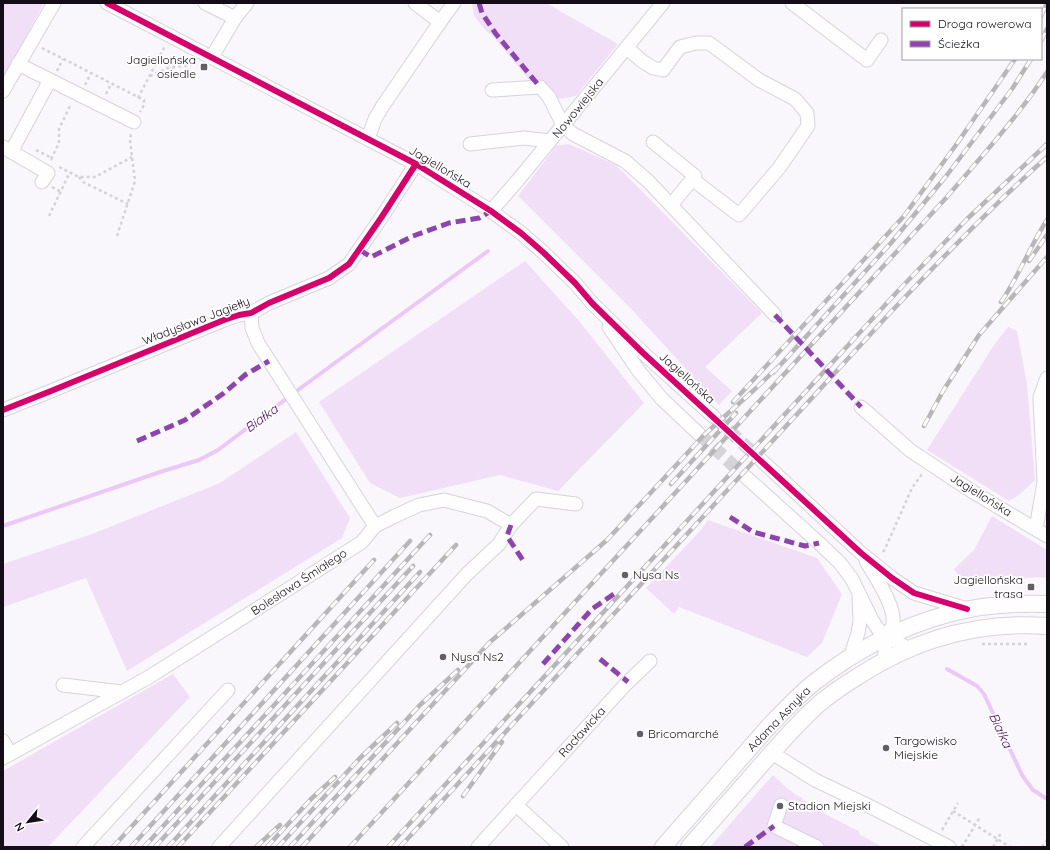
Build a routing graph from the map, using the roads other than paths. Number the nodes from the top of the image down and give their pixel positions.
1 (54, 3) edge
2 (107, 3) edge
3 (204, 3) edge
4 (247, 3) edge
5 (415, 3) edge
6 (454, 3) edge
7 (663, 3) edge
8 (792, 3) edge
9 (235, 18) junction
10 (440, 22) junction
11 (881, 40) dead end
12 (627, 48) junction
13 (212, 57) junction
14 (18, 64) junction
15 (50, 80) junction
16 (492, 90) dead end
17 (3, 91) edge
18 (134, 122) dead end
19 (563, 125) junction
20 (368, 139) junction
21 (550, 141) junction
22 (653, 142) dead end
23 (470, 144) dead end
24 (11, 147) edge
25 (416, 164) junction
26 (692, 179) junction
27 (42, 182) dead end
28 (671, 205) junction
29 (491, 211) junction
30 (592, 303) junction
31 (251, 313) junction
32 (775, 316) dead end
33 (1047, 378) edge
34 (861, 407) dead end
35 (3, 410) edge
36 (714, 417) tunnel mouth
37 (699, 434) tunnel mouth
38 (761, 460) tunnel mouth
39 (746, 477) tunnel mouth
40 (576, 504) dead end
41 (511, 525) junction
42 (375, 526) junction
43 (833, 527) junction
44 (1042, 532) edge
45 (819, 542) junction
46 (861, 553) junction
47 (859, 592) junction
48 (1047, 604) edge
49 (967, 609) junction
50 (1047, 626) edge
51 (888, 637) junction
52 (909, 649) junction
53 (850, 658) junction
54 (650, 661) dead end
55 (884, 661) junction
56 (63, 685) dead end
57 (228, 690) dead end
58 (122, 692) junction
59 (3, 741) edge
60 (772, 753) junction
61 (7, 756) edge
62 (516, 805) junction
63 (781, 805) dead end
64 (83, 847) edge
65 (219, 847) edge
66 (478, 847) edge
67 (562, 847) edge
68 (663, 847) edge
69 (689, 847) edge
70 (817, 847) edge
71 (949, 847) edge

1 - 14 street
2 - 13 street, Jagiellońska
3 - 9 street
4 - 9 street
5 - 10 street
6 - 10 street
7 - 12 street, Nowowiejska
8 - 11 street
9 - 13 street
10 - 20 street
12 - 19 street, Nowowiejska
12 - 26 street
13 - 20 street, Jagiellońska
14 - 15 street
14 - 17 street
15 - 18 street
15 - 24 street
16 - 19 street
19 - 21 street, Nowowiejska
19 - 28 street
20 - 25 street, Jagiellońska
21 - 23 street
21 - 29 street, Nowowiejska
22 - 26 street
24 - 27 street
25 - 29 street, Jagiellońska
25 - 31 street, Władysława Jagiełły
26 - 28 street
28 - 32 street
29 - 30 street, Jagiellońska
30 - 36 street, Jagiellońska
30 - 37 street, Jagiellońska
31 - 35 street, Władysława Jagiełły
31 - 42 street
33 - 44 street
34 - 44 street, Jagiellońska
38 - 43 street
39 - 45 street
40 - 41 street
41 - 42 street
41 - 65 street
42 - 58 street, Bolesława Śmiałego
43 - 45 street
43 - 46 street
45 - 47 street
46 - 49 street
46 - 51 street
47 - 51 street
47 - 53 street
48 - 49 main road
49 - 51 main road, Adama Asnyka
50 - 52 main road
51 - 52 street
51 - 53 main road, Adama Asnyka
51 - 55 street
52 - 55 main road, Adama Asnyka
53 - 68 main road, Adama Asnyka
54 - 62 street, Racławicka
55 - 60 main road, Adama Asnyka
56 - 58 street
57 - 64 street
58 - 61 street, Bolesława Śmiałego
59 - 61 street
60 - 69 main road, Adama Asnyka
60 - 71 street
62 - 66 street, Racławicka
62 - 67 street
63 - 70 street

